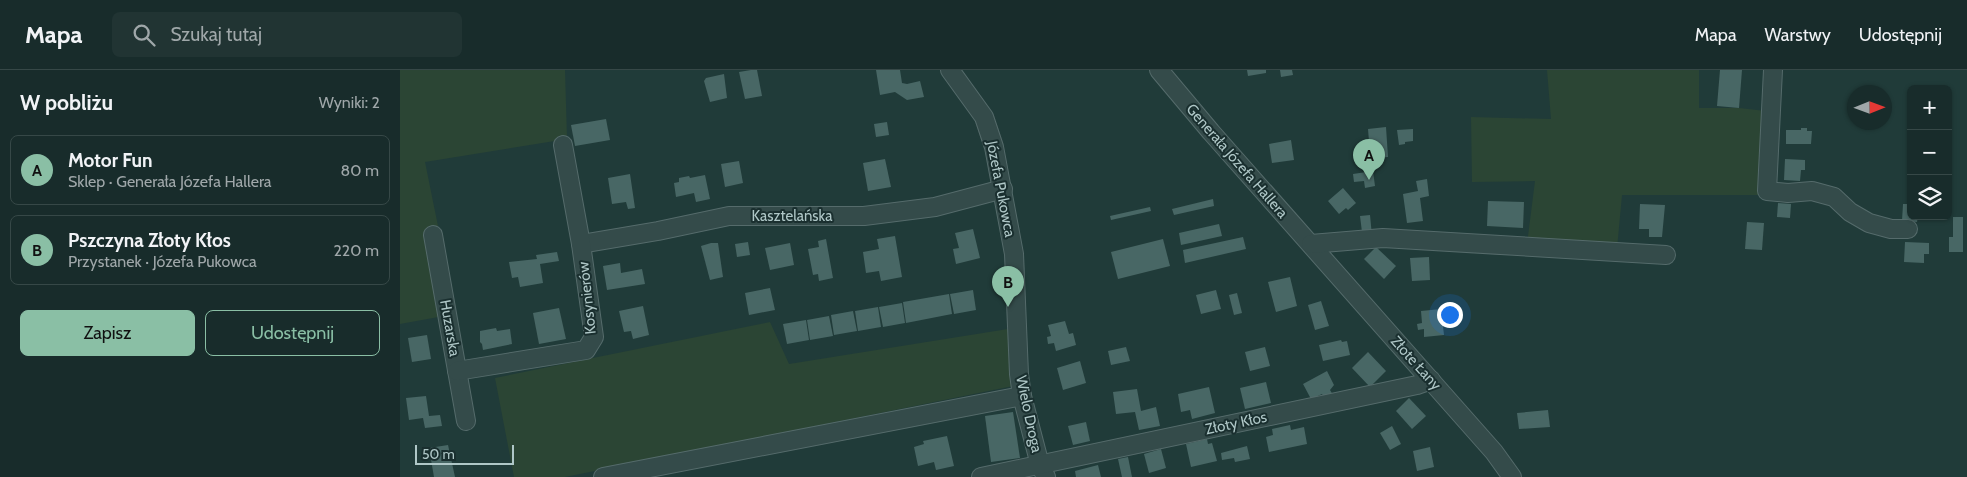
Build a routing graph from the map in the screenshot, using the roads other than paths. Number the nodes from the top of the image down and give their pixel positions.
1 (950, 70) edge
2 (1159, 70) edge
3 (1773, 70) edge
4 (563, 145) dead end
5 (1002, 189) junction
6 (1908, 229) dead end
7 (433, 235) dead end
8 (580, 244) junction
9 (1314, 247) junction
10 (1666, 256) dead end
11 (1016, 320) joint
12 (457, 371) junction
13 (1431, 380) junction
14 (1022, 396) junction
15 (466, 421) dead end
16 (1043, 471) edge
17 (603, 477) edge
18 (981, 477) edge
19 (1512, 477) edge

1 - 5 street, Józefa Pukowca
2 - 9 street, Generała Józefa Hallera
3 - 6 street
4 - 8 street, Kosynierów
5 - 8 street, Kasztelańska
5 - 11 street, Józefa Pukowca
7 - 12 street, Huzarska
8 - 12 street, Kosynierów
9 - 10 street
9 - 13 street, Złote Łany
11 - 14 street, Wielo Droga
12 - 15 street, Huzarska
13 - 16 street, Złoty Kłos
13 - 19 street, Złote Łany
14 - 16 street, Wielo Droga
14 - 17 street
16 - 18 street, Złoty Kłos

